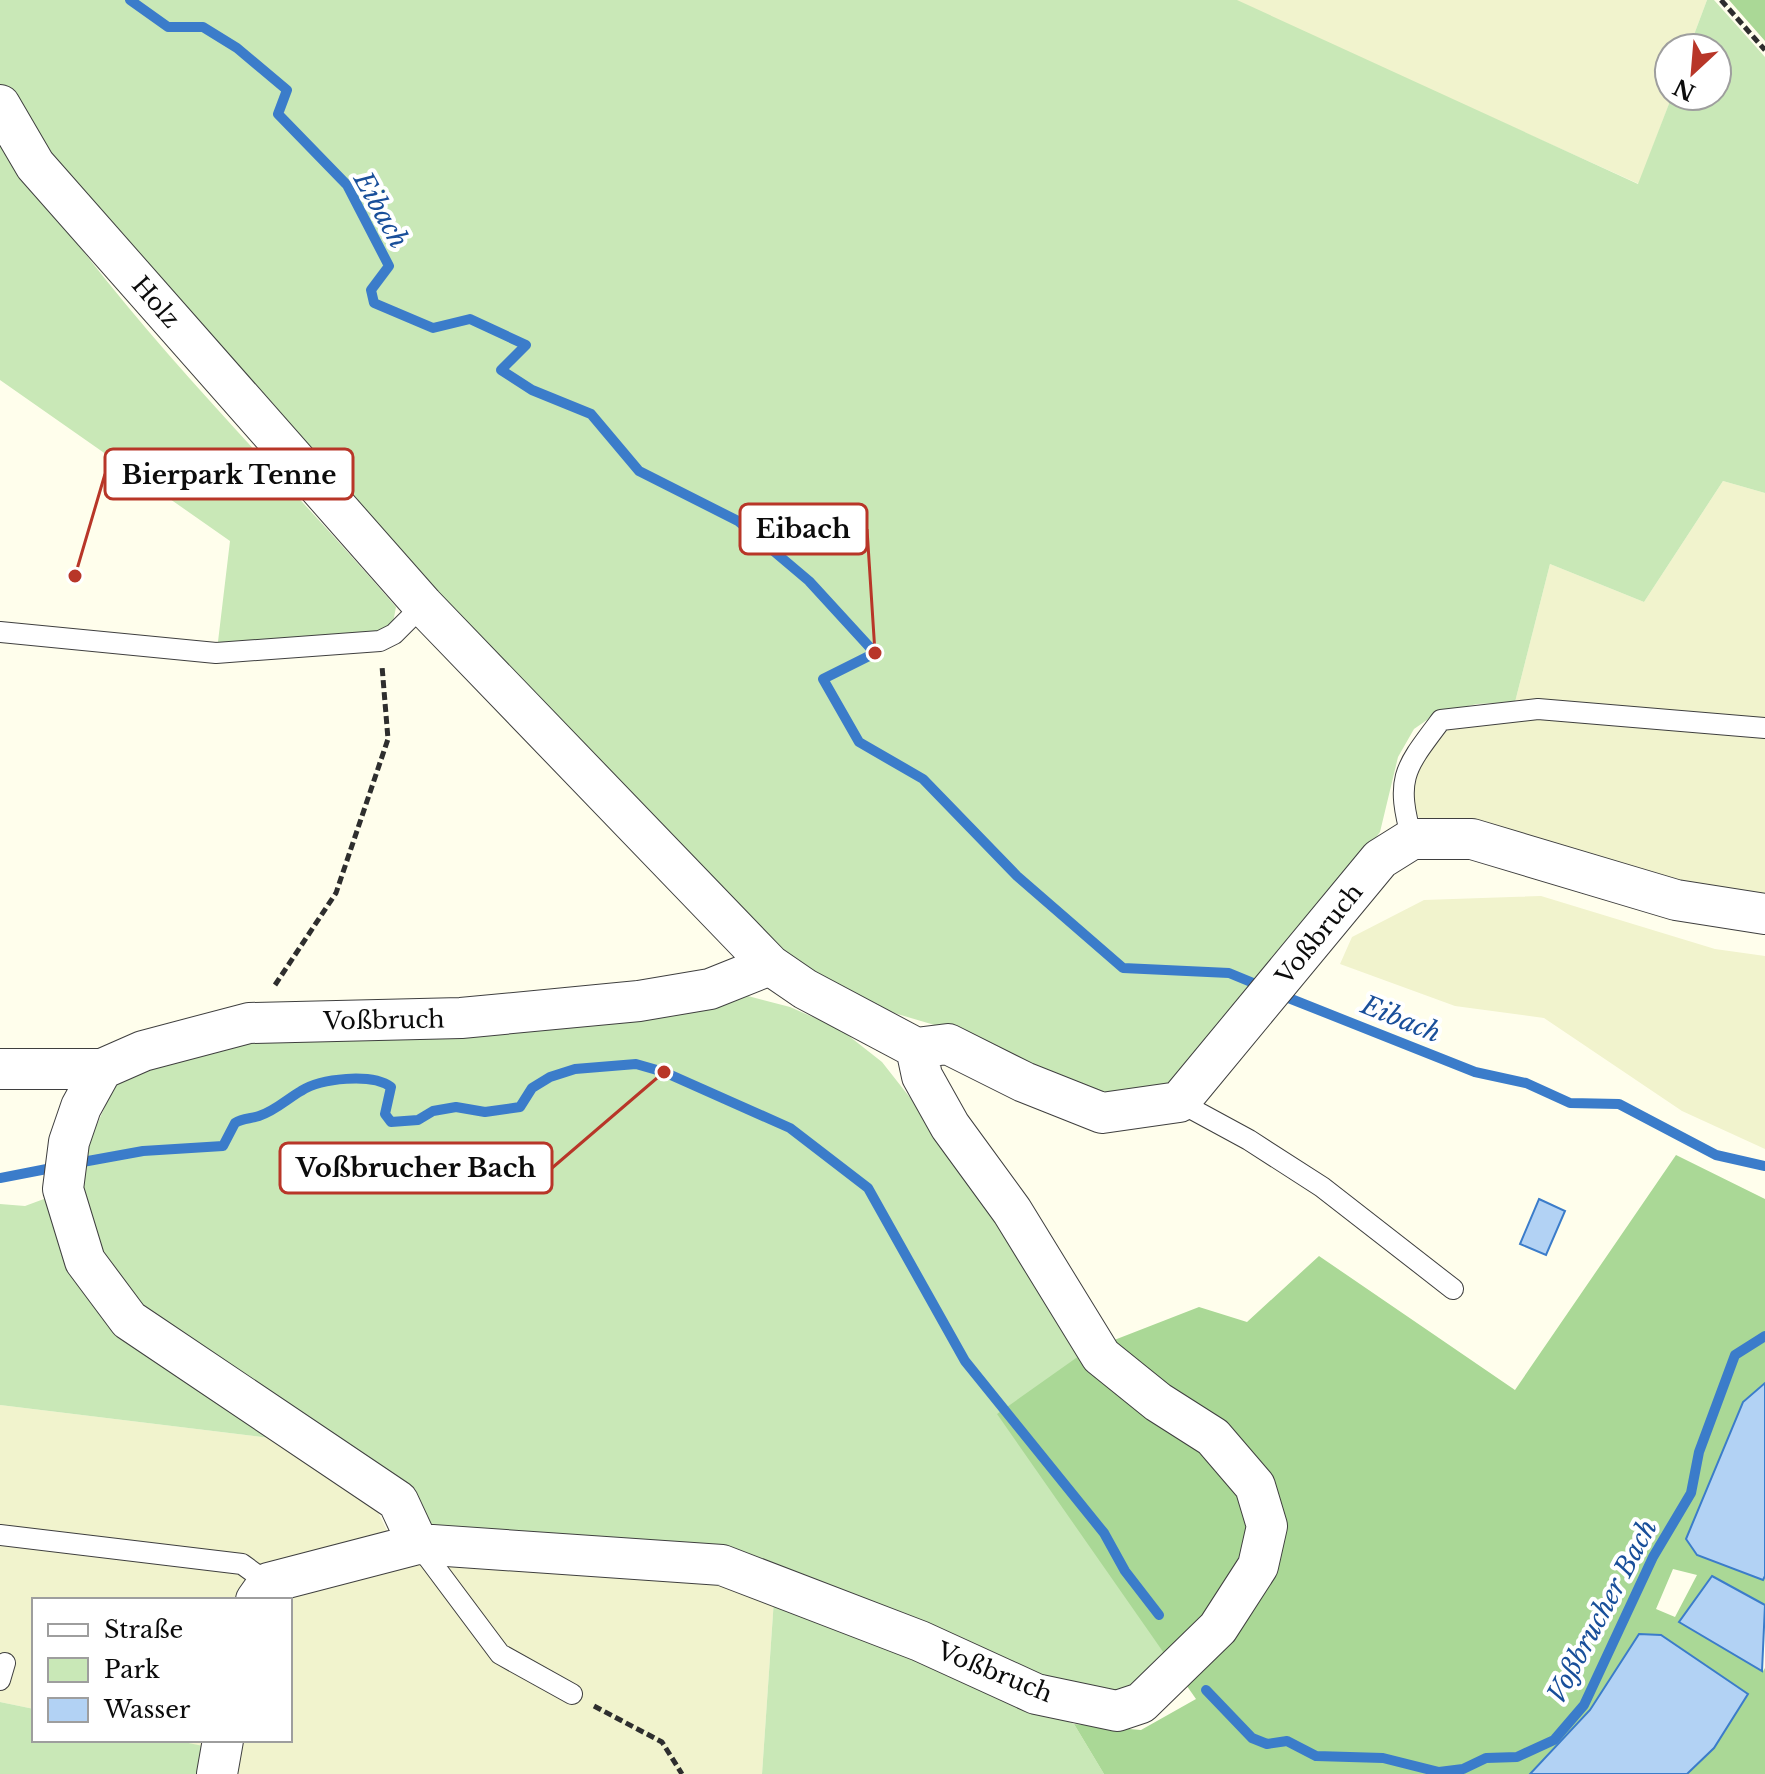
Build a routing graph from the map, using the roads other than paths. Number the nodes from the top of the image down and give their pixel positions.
1 (0, 105) edge
2 (423, 605) junction
3 (0, 632) edge
4 (1765, 728) edge
5 (1412, 839) junction
6 (1765, 914) edge
7 (770, 965) junction
8 (916, 1048) junction
9 (0, 1069) edge
10 (102, 1069) junction
11 (1179, 1102) junction
12 (1453, 1289) dead end
13 (0, 1535) edge
14 (418, 1544) junction
15 (262, 1591) edge
16 (572, 1694) road end
17 (223, 1742) edge
18 (217, 1774) edge

1 - 2 street, Holz
2 - 3 lane
2 - 7 street
4 - 5 lane
5 - 6 street
5 - 11 street, Voßbruch
7 - 8 street
7 - 10 street, Voßbruch
8 - 11 street
8 - 14 street, Voßbruch
9 - 10 street, Voßbruch
10 - 14 street
11 - 12 lane
13 - 15 lane
14 - 15 street, Voßbruch
14 - 16 lane
17 - 18 street

